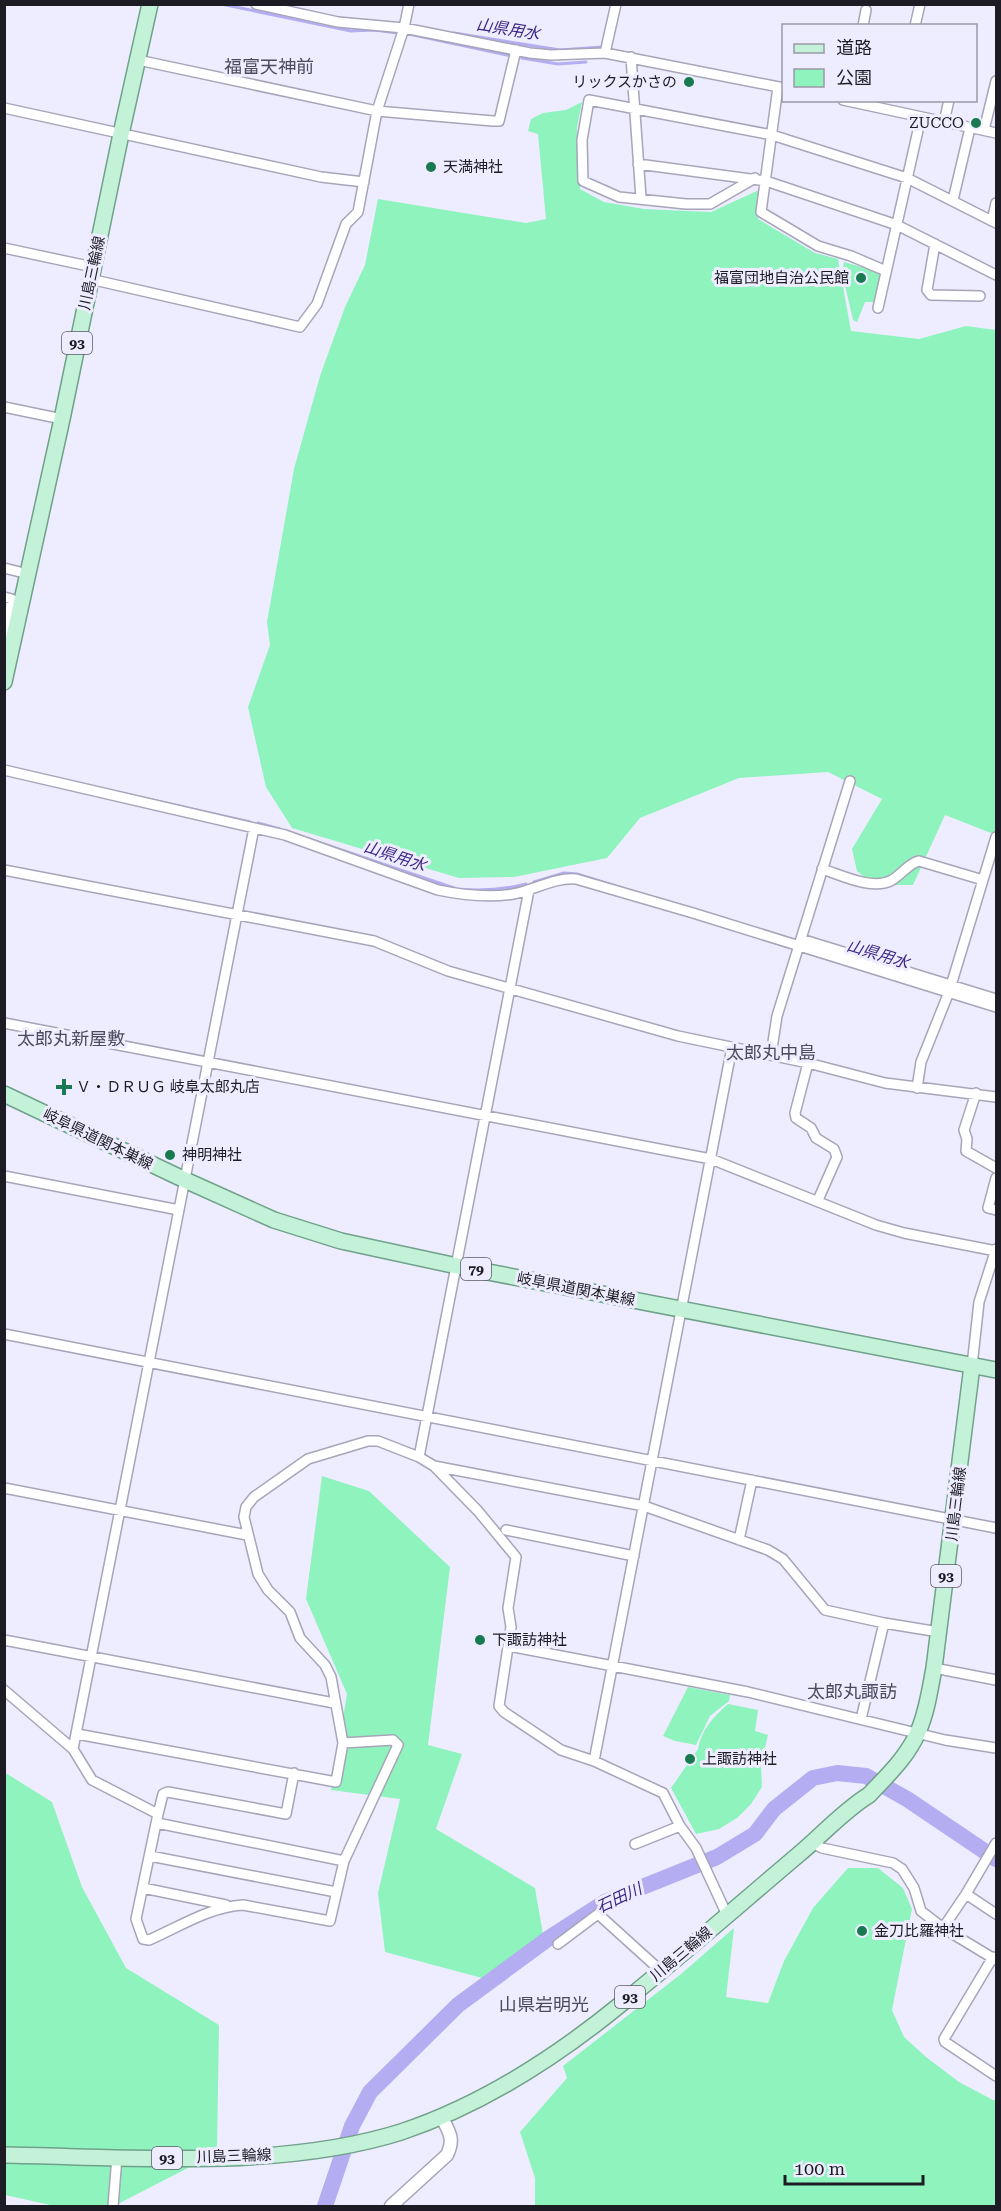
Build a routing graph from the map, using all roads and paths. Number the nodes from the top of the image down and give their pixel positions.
1 (150, 4) edge
2 (256, 4) edge
3 (409, 4) edge
4 (616, 4) edge
5 (920, 4) edge
6 (296, 9) edge
7 (866, 10) dead end
8 (862, 24) edge
9 (915, 24) edge
10 (404, 28) junction
11 (516, 50) junction
12 (605, 53) junction
13 (631, 57) junction
14 (138, 60) junction
15 (996, 81) edge
16 (781, 88) edge
17 (850, 102) edge
18 (898, 102) edge
19 (949, 102) edge
20 (4, 108) edge
21 (635, 110) junction
22 (377, 111) junction
23 (896, 112) junction
24 (921, 117) junction
25 (944, 122) junction
26 (970, 128) junction
27 (984, 130) junction
28 (996, 133) edge
29 (121, 134) junction
30 (772, 135) junction
31 (638, 164) junction
32 (754, 178) junction
33 (907, 178) junction
34 (766, 181) junction
35 (364, 182) junction
36 (641, 198) junction
37 (953, 200) junction
38 (996, 204) edge
39 (994, 222) edge
40 (897, 225) junction
41 (935, 244) junction
42 (4, 248) edge
43 (886, 271) junction
44 (92, 273) junction
45 (996, 276) edge
46 (980, 296) dead end
47 (878, 308) dead end
48 (4, 407) edge
49 (62, 419) junction
50 (4, 568) edge
51 (28, 574) junction
52 (4, 597) edge
53 (4, 635) edge
54 (4, 682) edge
55 (4, 770) edge
56 (850, 781) dead end
57 (254, 828) junction
58 (996, 837) edge
59 (822, 869) junction
60 (4, 870) edge
61 (983, 880) junction
62 (529, 890) junction
63 (235, 915) junction
64 (800, 943) junction
65 (950, 988) junction
66 (510, 989) junction
67 (996, 999) edge
68 (996, 1007) edge
69 (4, 1023) edge
70 (732, 1047) junction
71 (771, 1055) junction
72 (207, 1062) junction
73 (808, 1063) junction
74 (917, 1088) junction
75 (976, 1093) junction
76 (4, 1094) edge
77 (996, 1097) edge
78 (485, 1116) junction
79 (711, 1159) junction
80 (996, 1168) edge
81 (4, 1176) edge
82 (996, 1178) edge
83 (185, 1180) junction
84 (818, 1200) junction
85 (179, 1210) junction
86 (996, 1210) edge
87 (996, 1250) edge
88 (457, 1266) junction
89 (681, 1309) junction
90 (4, 1334) edge
91 (149, 1363) junction
92 (972, 1366) junction
93 (996, 1370) edge
94 (427, 1417) junction
95 (419, 1457) junction
96 (652, 1461) junction
97 (434, 1466) junction
98 (752, 1480) junction
99 (4, 1488) edge
100 (644, 1506) junction
101 (120, 1511) junction
102 (954, 1520) junction
103 (996, 1528) edge
104 (506, 1530) dead end
105 (247, 1535) junction
106 (740, 1540) junction
107 (634, 1556) junction
108 (884, 1623) junction
109 (939, 1632) junction
110 (4, 1640) edge
111 (509, 1646) junction
112 (92, 1658) junction
113 (613, 1666) junction
114 (934, 1668) junction
115 (996, 1680) edge
116 (4, 1690) edge
117 (334, 1703) junction
118 (861, 1719) junction
119 (918, 1733) junction
120 (77, 1734) junction
121 (344, 1743) junction
122 (996, 1748) edge
123 (73, 1749) junction
124 (594, 1761) junction
125 (294, 1773) junction
126 (157, 1819) junction
127 (680, 1826) junction
128 (812, 1843) junction
129 (996, 1843) edge
130 (635, 1844) dead end
131 (150, 1856) junction
132 (344, 1861) junction
133 (143, 1888) junction
134 (336, 1892) junction
135 (966, 1894) junction
136 (228, 1906) junction
137 (996, 1914) edge
138 (727, 1915) junction
139 (943, 1928) junction
140 (558, 1944) dead end
141 (995, 1959) edge
142 (661, 1971) junction
143 (996, 2076) edge
144 (441, 2116) junction
145 (4, 2155) edge
146 (117, 2157) junction
147 (113, 2206) edge
148 (391, 2206) edge

1 - 14 main road, 川島三輪線 / 93
2 - 6 street
3 - 10 street
4 - 12 street
5 - 9 street
6 - 10 street
7 - 8 street
10 - 11 street
10 - 22 street
11 - 12 street
11 - 22 street
12 - 13 street
13 - 16 street
13 - 21 street
14 - 22 street
14 - 29 main road, 川島三輪線 / 93
15 - 27 street
16 - 30 street
17 - 23 street
18 - 23 street
19 - 25 street
20 - 29 street
21 - 30 street
21 - 31 street
21 - 36 street
22 - 35 street
23 - 24 street
24 - 25 street
24 - 33 street
25 - 26 street
26 - 27 street
26 - 37 street
27 - 28 street
29 - 35 street
29 - 44 main road, 川島三輪線 / 93
30 - 33 street
30 - 34 street
31 - 32 street
31 - 36 street
32 - 34 street
32 - 36 street
33 - 37 street
33 - 40 street
34 - 40 street
34 - 43 street
35 - 44 street
37 - 39 street
38 - 39 street
40 - 41 street
40 - 43 street
41 - 45 street
41 - 46 street
42 - 44 street
43 - 47 street
44 - 49 main road, 川島三輪線 / 93
48 - 49 street
49 - 51 main road, 川島三輪線 / 93
50 - 51 street
51 - 54 main road, 川島三輪線 / 93
52 - 53 street
55 - 57 street
56 - 59 street
57 - 62 street
57 - 63 street
58 - 61 street
59 - 61 street
59 - 64 street
60 - 63 street
61 - 65 street
62 - 64 street
62 - 66 street
63 - 66 street
63 - 72 street
64 - 65 street
64 - 71 street
65 - 67 street
65 - 68 street
65 - 74 street
66 - 70 street
66 - 78 street
69 - 72 street
70 - 71 street
70 - 79 street
71 - 73 street
72 - 78 street
72 - 83 street
73 - 74 street
73 - 84 street
74 - 75 street
75 - 77 street
75 - 80 street
76 - 83 main road, 岐阜県道関本巣線 / 79
78 - 79 street
78 - 88 street
79 - 84 street
79 - 89 street
81 - 85 street
82 - 86 street
83 - 85 street
83 - 88 main road, 岐阜県道関本巣線 / 79
84 - 87 street
85 - 91 street
87 - 92 street
88 - 89 main road, 岐阜県道関本巣線 / 79
88 - 94 street
89 - 92 main road, 岐阜県道関本巣線 / 79
89 - 96 street
90 - 91 street
91 - 94 street
91 - 101 street
92 - 93 main road, 岐阜県道関本巣線 / 79
92 - 102 main road, 川島三輪線 / 93
94 - 95 street
94 - 96 street
95 - 97 street
95 - 105 street
96 - 98 street
96 - 100 street
97 - 100 street
97 - 111 street
98 - 102 street
98 - 106 street
99 - 101 street
100 - 106 street
100 - 107 street
101 - 105 street
101 - 112 street
102 - 103 street
102 - 109 main road, 川島三輪線 / 93
104 - 107 street
105 - 117 street
106 - 108 street
107 - 113 street
108 - 109 street
108 - 118 street
109 - 114 main road, 川島三輪線 / 93
110 - 112 street
111 - 113 street
111 - 124 street
112 - 117 street
112 - 120 street
113 - 118 street
113 - 124 street
114 - 115 street
114 - 119 main road, 川島三輪線 / 93
116 - 123 street
117 - 121 street
118 - 119 street
119 - 122 street
119 - 128 main road, 川島三輪線 / 93
120 - 123 street
120 - 125 street
121 - 125 street
121 - 132 street
123 - 126 street
124 - 127 street
125 - 126 street
126 - 131 street
126 - 132 street
127 - 130 street
127 - 138 street
128 - 138 main road, 川島三輪線 / 93
128 - 139 street
129 - 135 street
131 - 133 street
131 - 134 street
132 - 134 street
133 - 136 street
133 - 136 street
134 - 136 street
135 - 137 street
135 - 139 street
138 - 142 main road, 川島三輪線 / 93
139 - 141 street
140 - 142 street
141 - 143 street
142 - 144 main road, 川島三輪線 / 93
144 - 146 main road, 川島三輪線 / 93
144 - 148 street
145 - 146 main road, 川島三輪線 / 93
146 - 147 street

